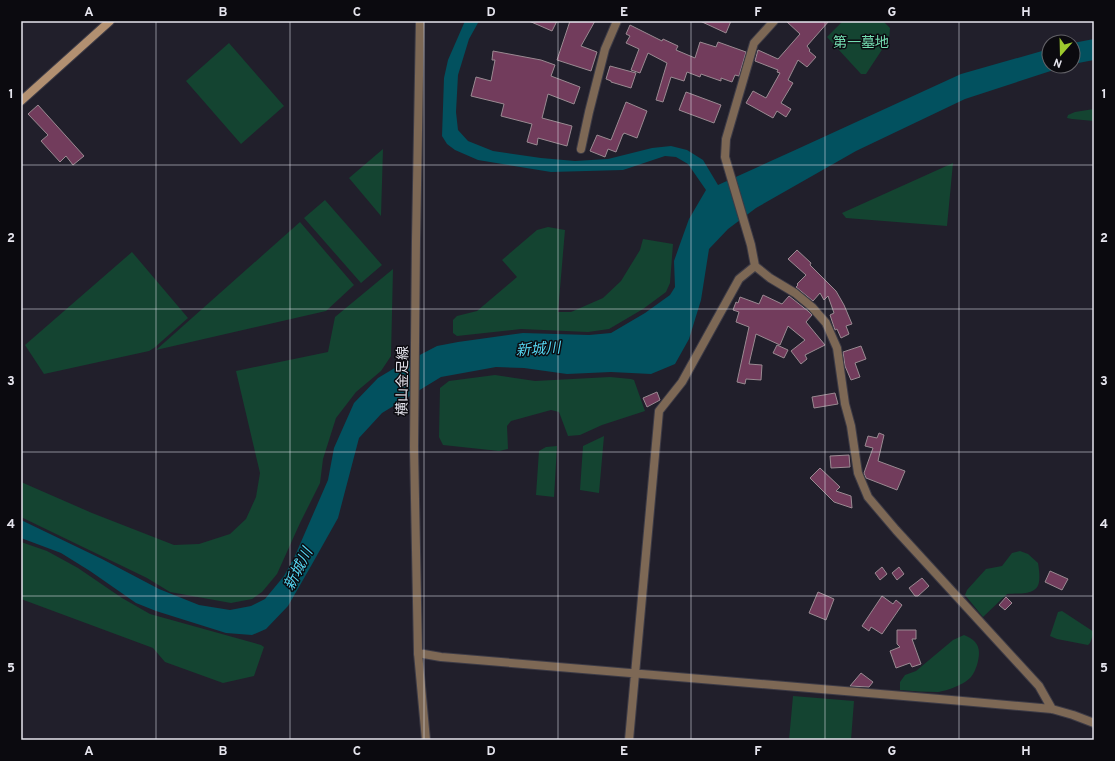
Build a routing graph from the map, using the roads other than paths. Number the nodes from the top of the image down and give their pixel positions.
1 (110, 21) edge
2 (420, 21) edge
3 (617, 21) edge
4 (774, 21) edge
5 (21, 101) edge
6 (581, 149) dead end
7 (755, 266) junction
8 (418, 653) junction
9 (635, 673) junction
10 (1052, 709) junction
11 (1094, 723) edge
12 (426, 740) edge
13 (629, 740) edge

1 - 5 main road
2 - 8 street, 横山金足線
3 - 6 street
4 - 7 street
7 - 9 street
7 - 10 street
8 - 9 street
8 - 12 street, 横山金足線
9 - 10 street
9 - 13 street
10 - 11 street

